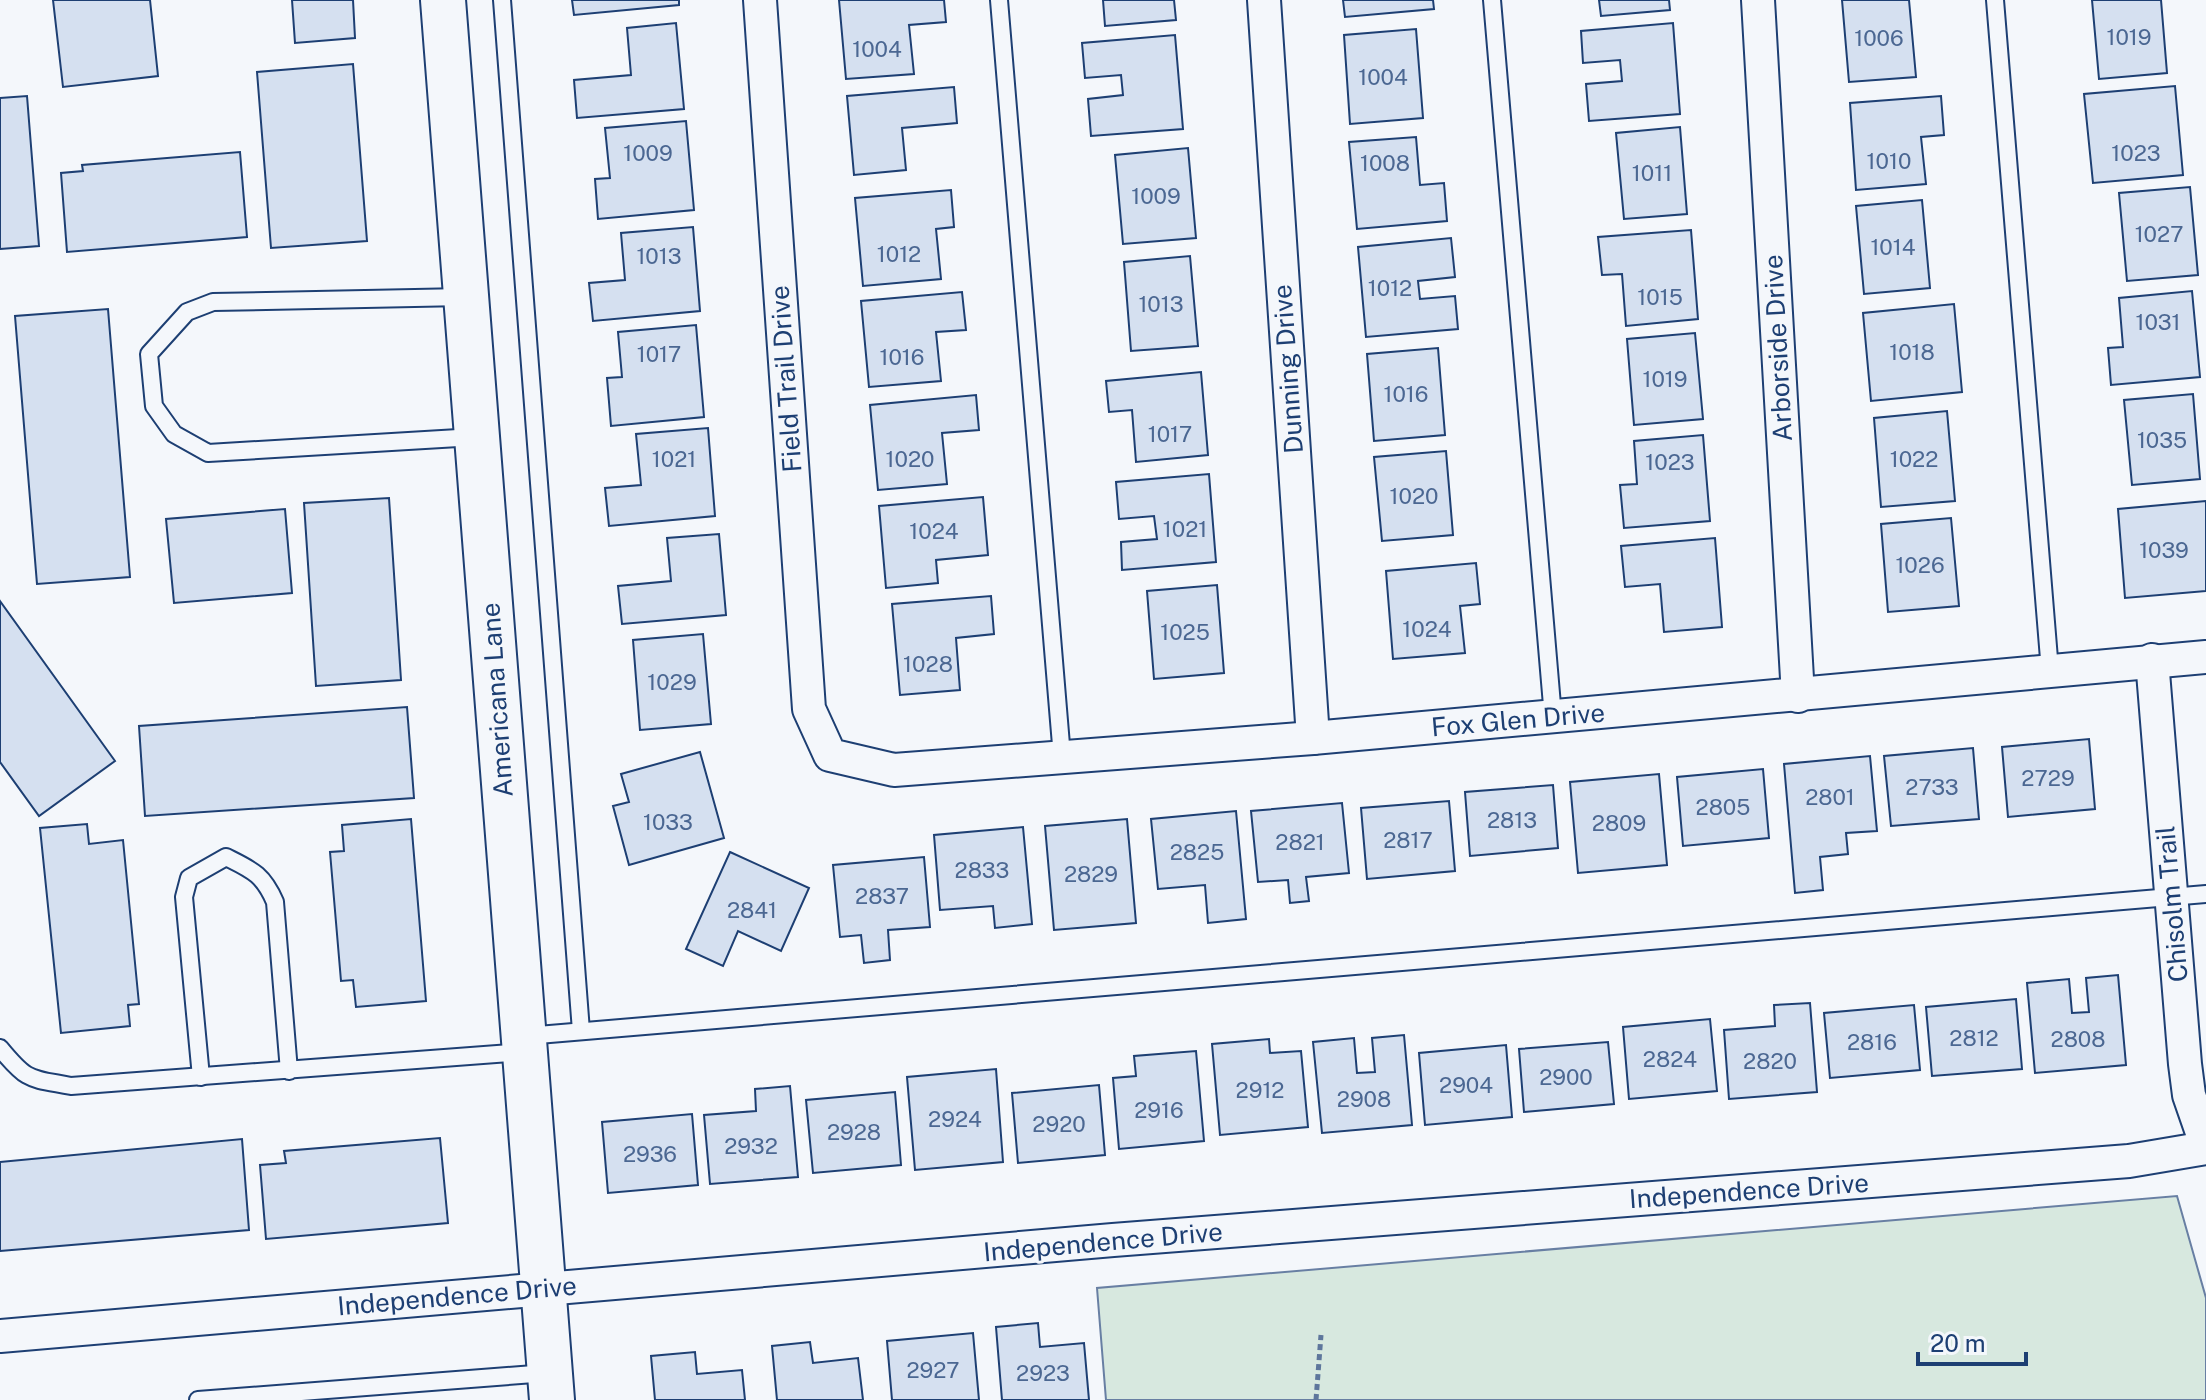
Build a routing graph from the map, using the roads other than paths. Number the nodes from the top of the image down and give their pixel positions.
1 (443, 0) edge
2 (502, 0) edge
3 (760, 0) edge
4 (999, 0) edge
5 (1264, 0) edge
6 (1492, 0) edge
7 (1758, 0) edge
8 (1995, 0) edge
9 (466, 297) junction
10 (477, 437) junction
11 (2206, 657) edge
12 (2152, 660) junction
13 (2050, 671) junction
14 (1798, 696) junction
15 (1553, 717) junction
16 (1313, 738) junction
17 (830, 755) joint
18 (1062, 757) junction
19 (2206, 894) edge
20 (2171, 897) junction
21 (581, 1031) junction
22 (524, 1044) junction
23 (0, 1048) edge
24 (289, 1071) junction
25 (201, 1077) junction
26 (2206, 1146) edge
27 (543, 1288) junction
28 (0, 1336) edge
29 (551, 1386) edge
30 (198, 1400) edge

1 - 9 street, Americana Lane
2 - 21 lane
3 - 17 street, Field Trail Drive
4 - 18 lane
5 - 16 street, Dunning Drive
6 - 15 lane
7 - 14 street, Arborside Drive
8 - 13 lane
9 - 10 street, Americana Lane
9 - 10 lane
10 - 22 street, Americana Lane
11 - 12 street, Fox Glen Drive
12 - 13 street, Fox Glen Drive
12 - 20 street, Chisolm Trail
13 - 14 street, Fox Glen Drive
14 - 15 street, Fox Glen Drive
15 - 16 street, Fox Glen Drive
16 - 18 street, Fox Glen Drive
17 - 18 street, Fox Glen Drive
19 - 20 lane
20 - 21 lane
20 - 26 street, Chisolm Trail
21 - 22 lane
22 - 24 lane
22 - 27 street, Americana Lane
23 - 25 lane
24 - 25 lane
24 - 25 lane
26 - 27 street, Independence Drive
27 - 28 street, Independence Drive
27 - 29 street, Americana Lane
29 - 30 lane

